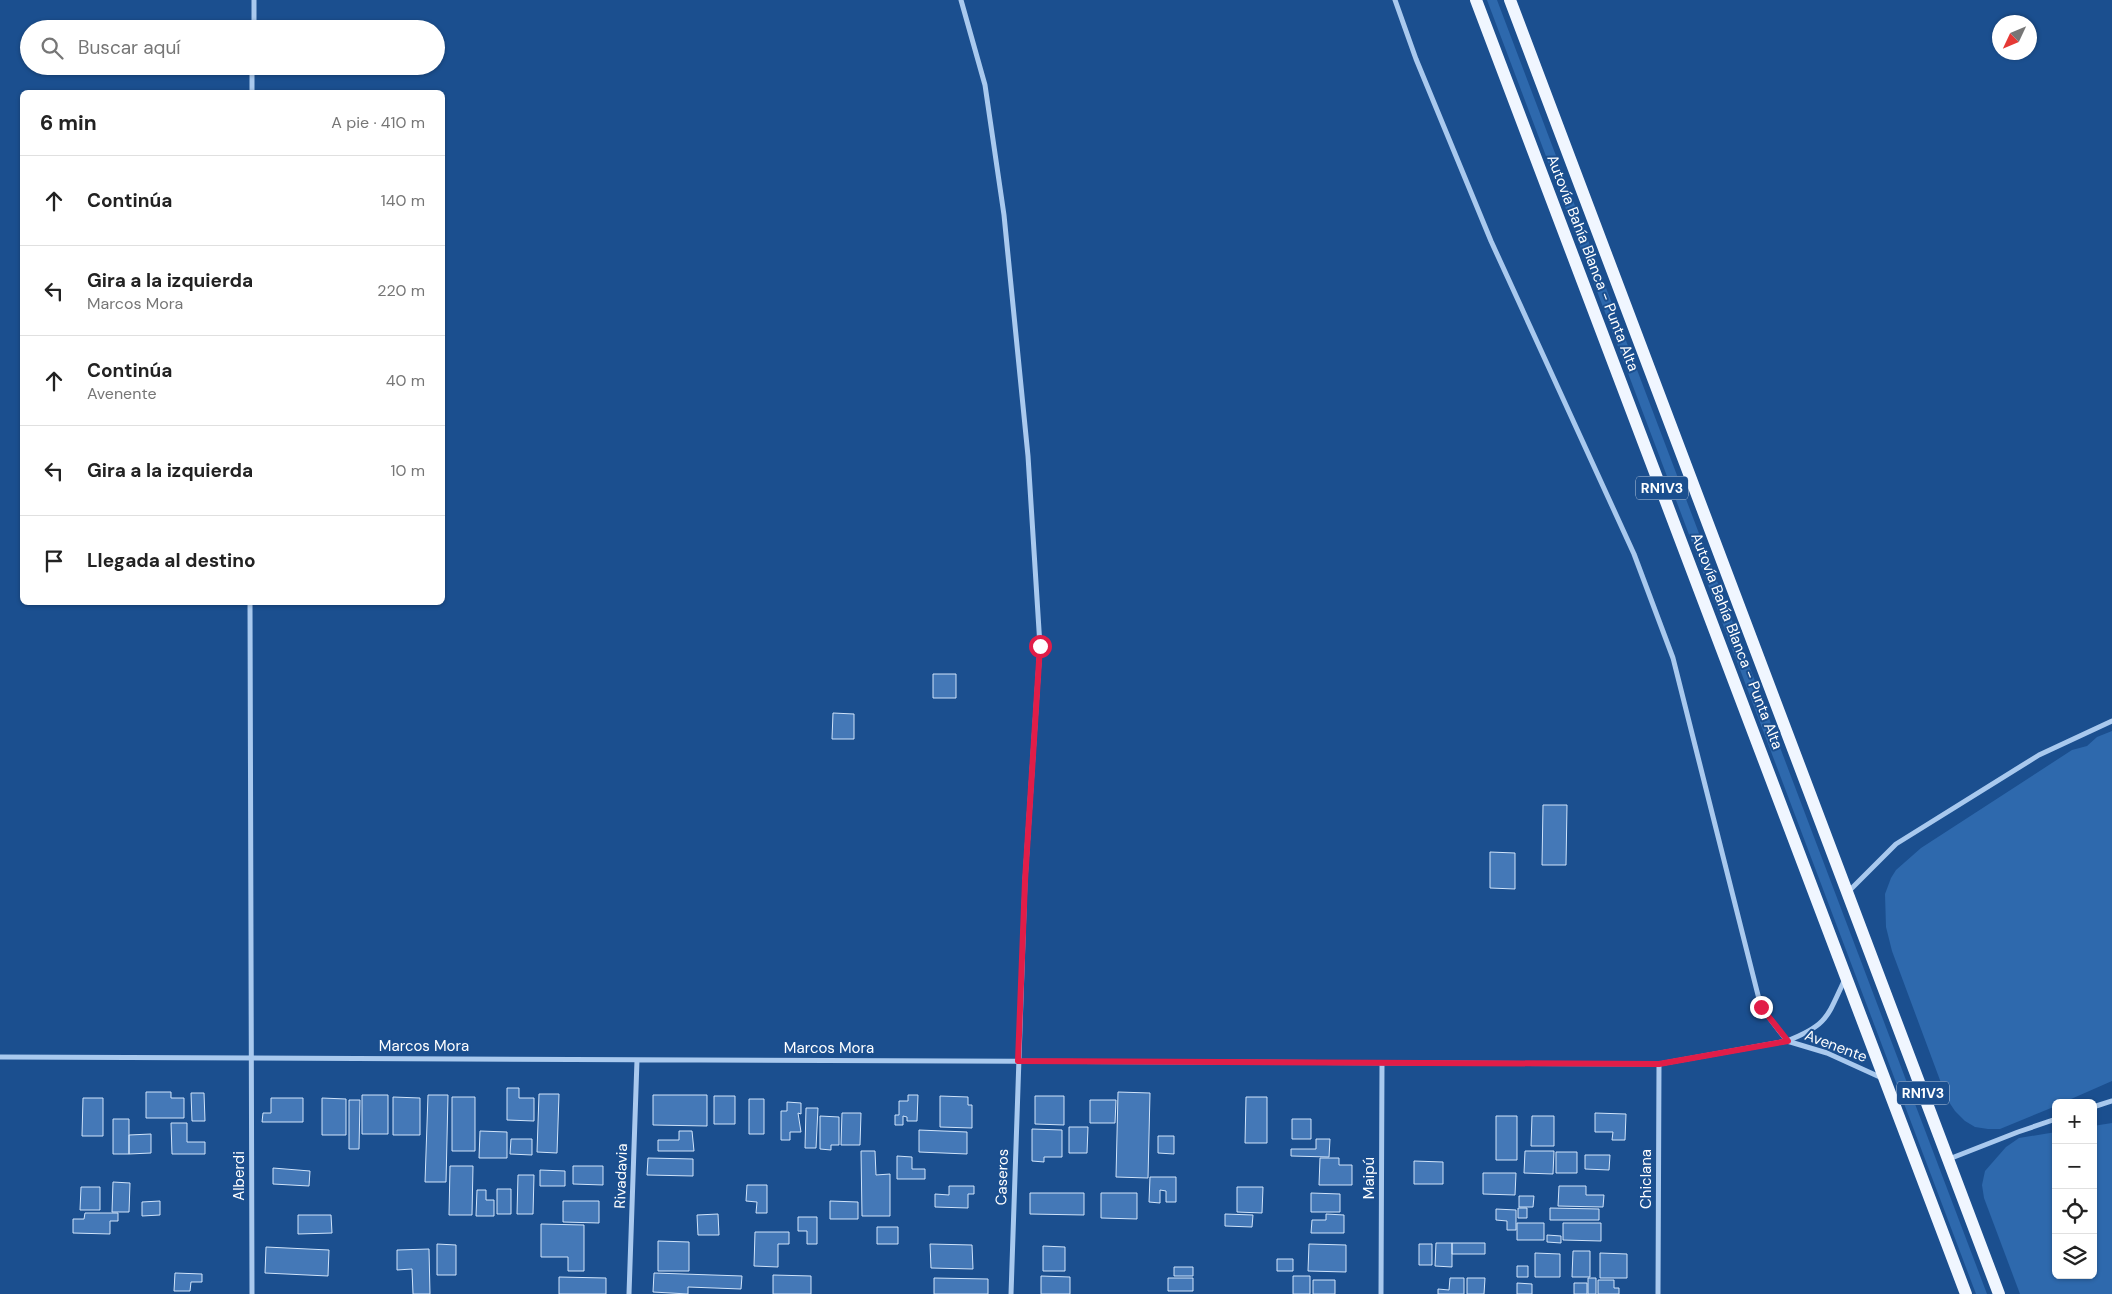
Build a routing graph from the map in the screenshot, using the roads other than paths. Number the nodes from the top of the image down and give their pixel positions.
1 (254, 0) edge
2 (961, 0) edge
3 (1395, 0) edge
4 (1476, 0) edge
5 (1510, 0) edge
6 (254, 20) edge
7 (252, 75) edge
8 (252, 90) edge
9 (250, 605) edge
10 (2112, 721) edge
11 (1848, 893) junction
12 (1846, 977) junction
13 (1788, 1041) junction
14 (0, 1056) edge
15 (251, 1058) junction
16 (637, 1060) junction
17 (1018, 1061) junction
18 (1382, 1063) junction
19 (1659, 1064) junction
20 (1885, 1079) junction
21 (2111, 1101) edge
22 (2097, 1106) edge
23 (2052, 1120) edge
24 (1948, 1159) junction
25 (252, 1294) edge
26 (629, 1294) edge
27 (1012, 1294) edge
28 (1381, 1294) edge
29 (1658, 1294) edge
30 (1966, 1294) edge
31 (1999, 1294) edge

1 - 6 street
2 - 17 street, Caseros
3 - 13 street
4 - 12 main road, Autovía Bahía Blanca - Punta Alta / RN1V3
5 - 11 main road, Autovía Bahía Blanca - Punta Alta / RN1V3
7 - 8 street
9 - 15 street, Alberdi
10 - 11 street
11 - 24 main road, Autovía Bahía Blanca - Punta Alta / RN1V3
12 - 13 street
12 - 20 main road, Autovía Bahía Blanca - Punta Alta / RN1V3
13 - 19 street, Avenente
13 - 20 street, Avenente
14 - 15 street, Marcos Mora
15 - 16 street, Marcos Mora
15 - 25 street, Alberdi
16 - 17 street, Marcos Mora
16 - 26 street, Rivadavia
17 - 18 street, Marcos Mora
17 - 27 street, Caseros
18 - 19 street, Marcos Mora
18 - 28 street, Maipú
19 - 29 street, Chiclana
20 - 30 main road, Autovía Bahía Blanca - Punta Alta / RN1V3
21 - 22 street
23 - 24 street
24 - 31 main road, Autovía Bahía Blanca - Punta Alta / RN1V3

